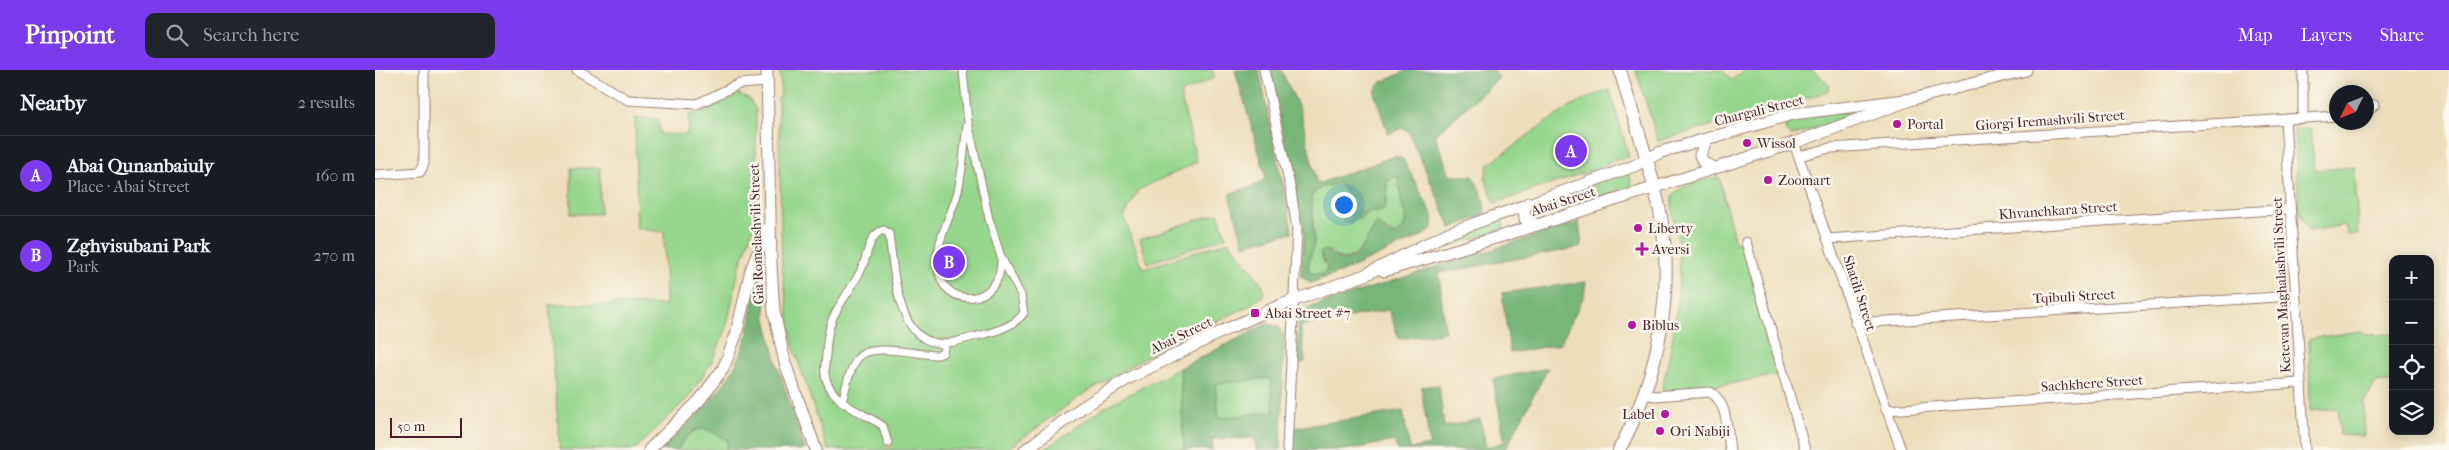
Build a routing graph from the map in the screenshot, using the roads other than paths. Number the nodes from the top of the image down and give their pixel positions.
1 (424, 70) edge
2 (577, 70) edge
3 (767, 70) edge
4 (963, 70) edge
5 (1264, 70) edge
6 (1620, 70) edge
7 (2026, 70) edge
8 (2303, 70) edge
9 (767, 82) junction
10 (1913, 99) junction
11 (2329, 116) edge
12 (2303, 118) junction
13 (2285, 119) junction
14 (967, 122) junction
15 (1707, 139) junction
16 (1794, 143) junction
17 (1799, 156) junction
18 (1645, 160) junction
19 (1713, 168) junction
20 (375, 176) edge
21 (1653, 187) junction
22 (1528, 203) junction
23 (2290, 209) junction
24 (1495, 215) junction
25 (770, 225) junction
26 (1537, 225) junction
27 (1502, 236) junction
28 (1827, 239) junction
29 (1746, 242) dead end
30 (1001, 257) junction
31 (1365, 275) junction
32 (2295, 296) junction
33 (1295, 300) junction
34 (1855, 323) junction
35 (945, 343) junction
36 (2301, 383) junction
37 (1645, 394) junction
38 (842, 402) junction
39 (1886, 410) junction
40 (888, 443) tunnel mouth
41 (649, 450) edge
42 (816, 450) edge
43 (1025, 450) edge
44 (1287, 450) edge
45 (1619, 450) edge
46 (1730, 450) edge
47 (1805, 450) edge
48 (1901, 450) edge
49 (2305, 450) edge

1 - 20 street
2 - 9 street
3 - 9 street, Gia Romelashvili Street
4 - 14 street
5 - 33 street
6 - 18 main road
7 - 10 street, Chargali Street
8 - 12 street
9 - 25 street, Gia Romelashvili Street
10 - 15 street, Chargali Street
10 - 16 street, Chargali Street
11 - 12 street, Giorgi Iremashvili Street
12 - 13 street, Giorgi Iremashvili Street
13 - 17 street, Giorgi Iremashvili Street
13 - 23 street, Ketevan Maghalashvili Street
14 - 30 street
14 - 30 street
15 - 18 street, Chargali Street
15 - 19 street
16 - 17 street, Shatili Street
16 - 19 street, Chargali Street
17 - 28 street, Shatili Street
18 - 21 main road
18 - 22 street, Abai Street
19 - 21 street, Chargali Street
21 - 26 street, Abai Street
21 - 37 main road
22 - 24 street, Abai Street
22 - 26 street
23 - 28 street, Khvanchkara Street
23 - 32 street, Ketevan Maghalashvili Street
24 - 27 street
24 - 31 street, Abai Street
25 - 41 street
25 - 42 street, Gia Romelashvili Street
26 - 27 street, Abai Street
27 - 31 street, Abai Street
28 - 34 street, Shatili Street
29 - 47 street
30 - 35 street
31 - 33 street, Abai Street
32 - 34 street, Tqibuli Street
32 - 36 street, Ketevan Maghalashvili Street
33 - 43 street, Abai Street
33 - 44 street
34 - 39 street, Shatili Street
35 - 38 street
35 - 38 street
36 - 39 street, Sachkhere Street
36 - 49 street, Ketevan Maghalashvili Street
37 - 45 main road
37 - 46 street
38 - 40 street
39 - 48 street, Shatili Street

